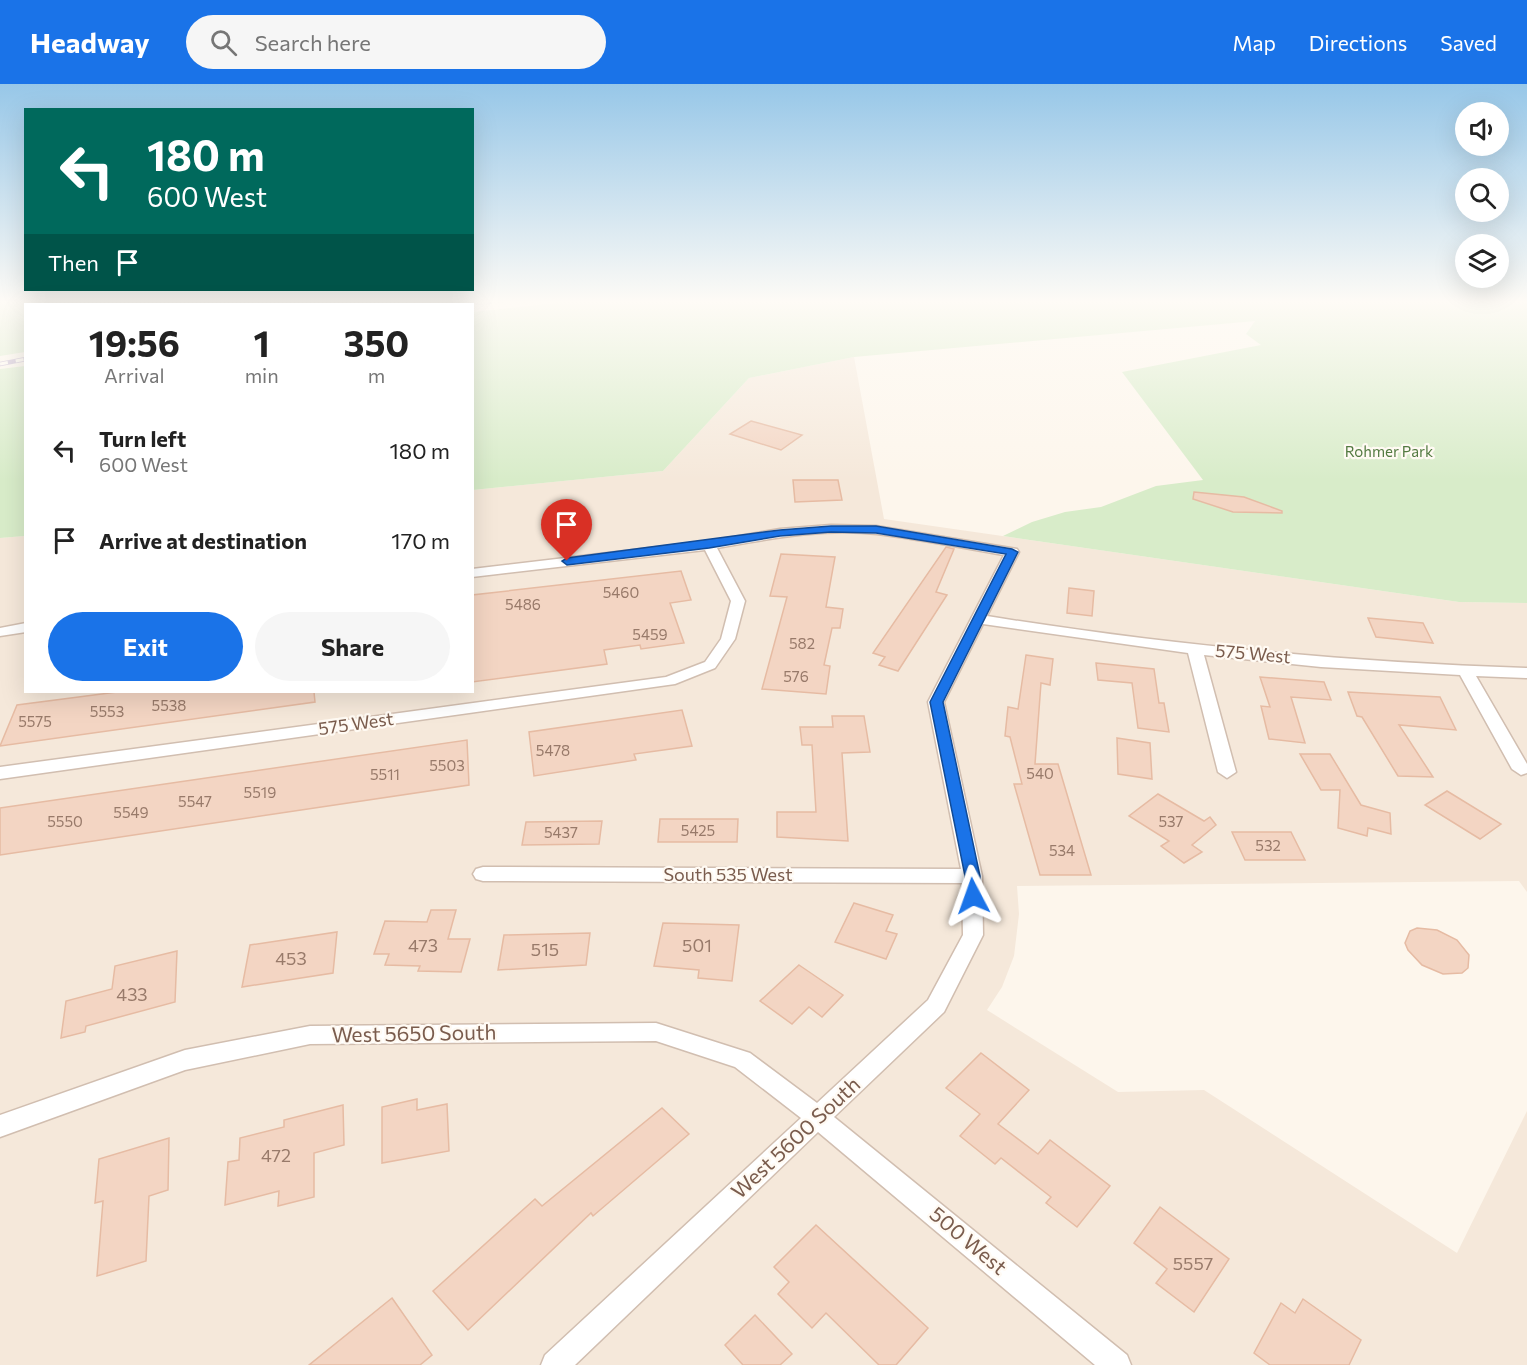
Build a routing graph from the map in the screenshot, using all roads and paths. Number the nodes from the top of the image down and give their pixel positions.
1 (709, 545) junction
2 (474, 573) edge
3 (980, 619) junction
4 (24, 627) edge
5 (0, 633) edge
6 (1195, 650) junction
7 (1466, 672) junction
8 (1527, 673) edge
9 (1521, 769) dead end
10 (1227, 772) dead end
11 (0, 773) edge
12 (483, 874) dead end
13 (972, 876) junction
14 (819, 1117) junction
15 (0, 1126) edge
16 (555, 1365) edge
17 (1117, 1365) edge

1 - 2 street
1 - 3 street, West 5600 South
1 - 11 street, 575 West
3 - 6 street, 575 West
3 - 13 street, West 5600 South
4 - 5 street
6 - 7 street, 575 West
6 - 10 street
7 - 8 street, 575 West
7 - 9 street
12 - 13 street, South 535 West
13 - 14 street, West 5600 South
14 - 15 street, West 5650 South
14 - 16 street, West 5600 South
14 - 17 street, 500 West

